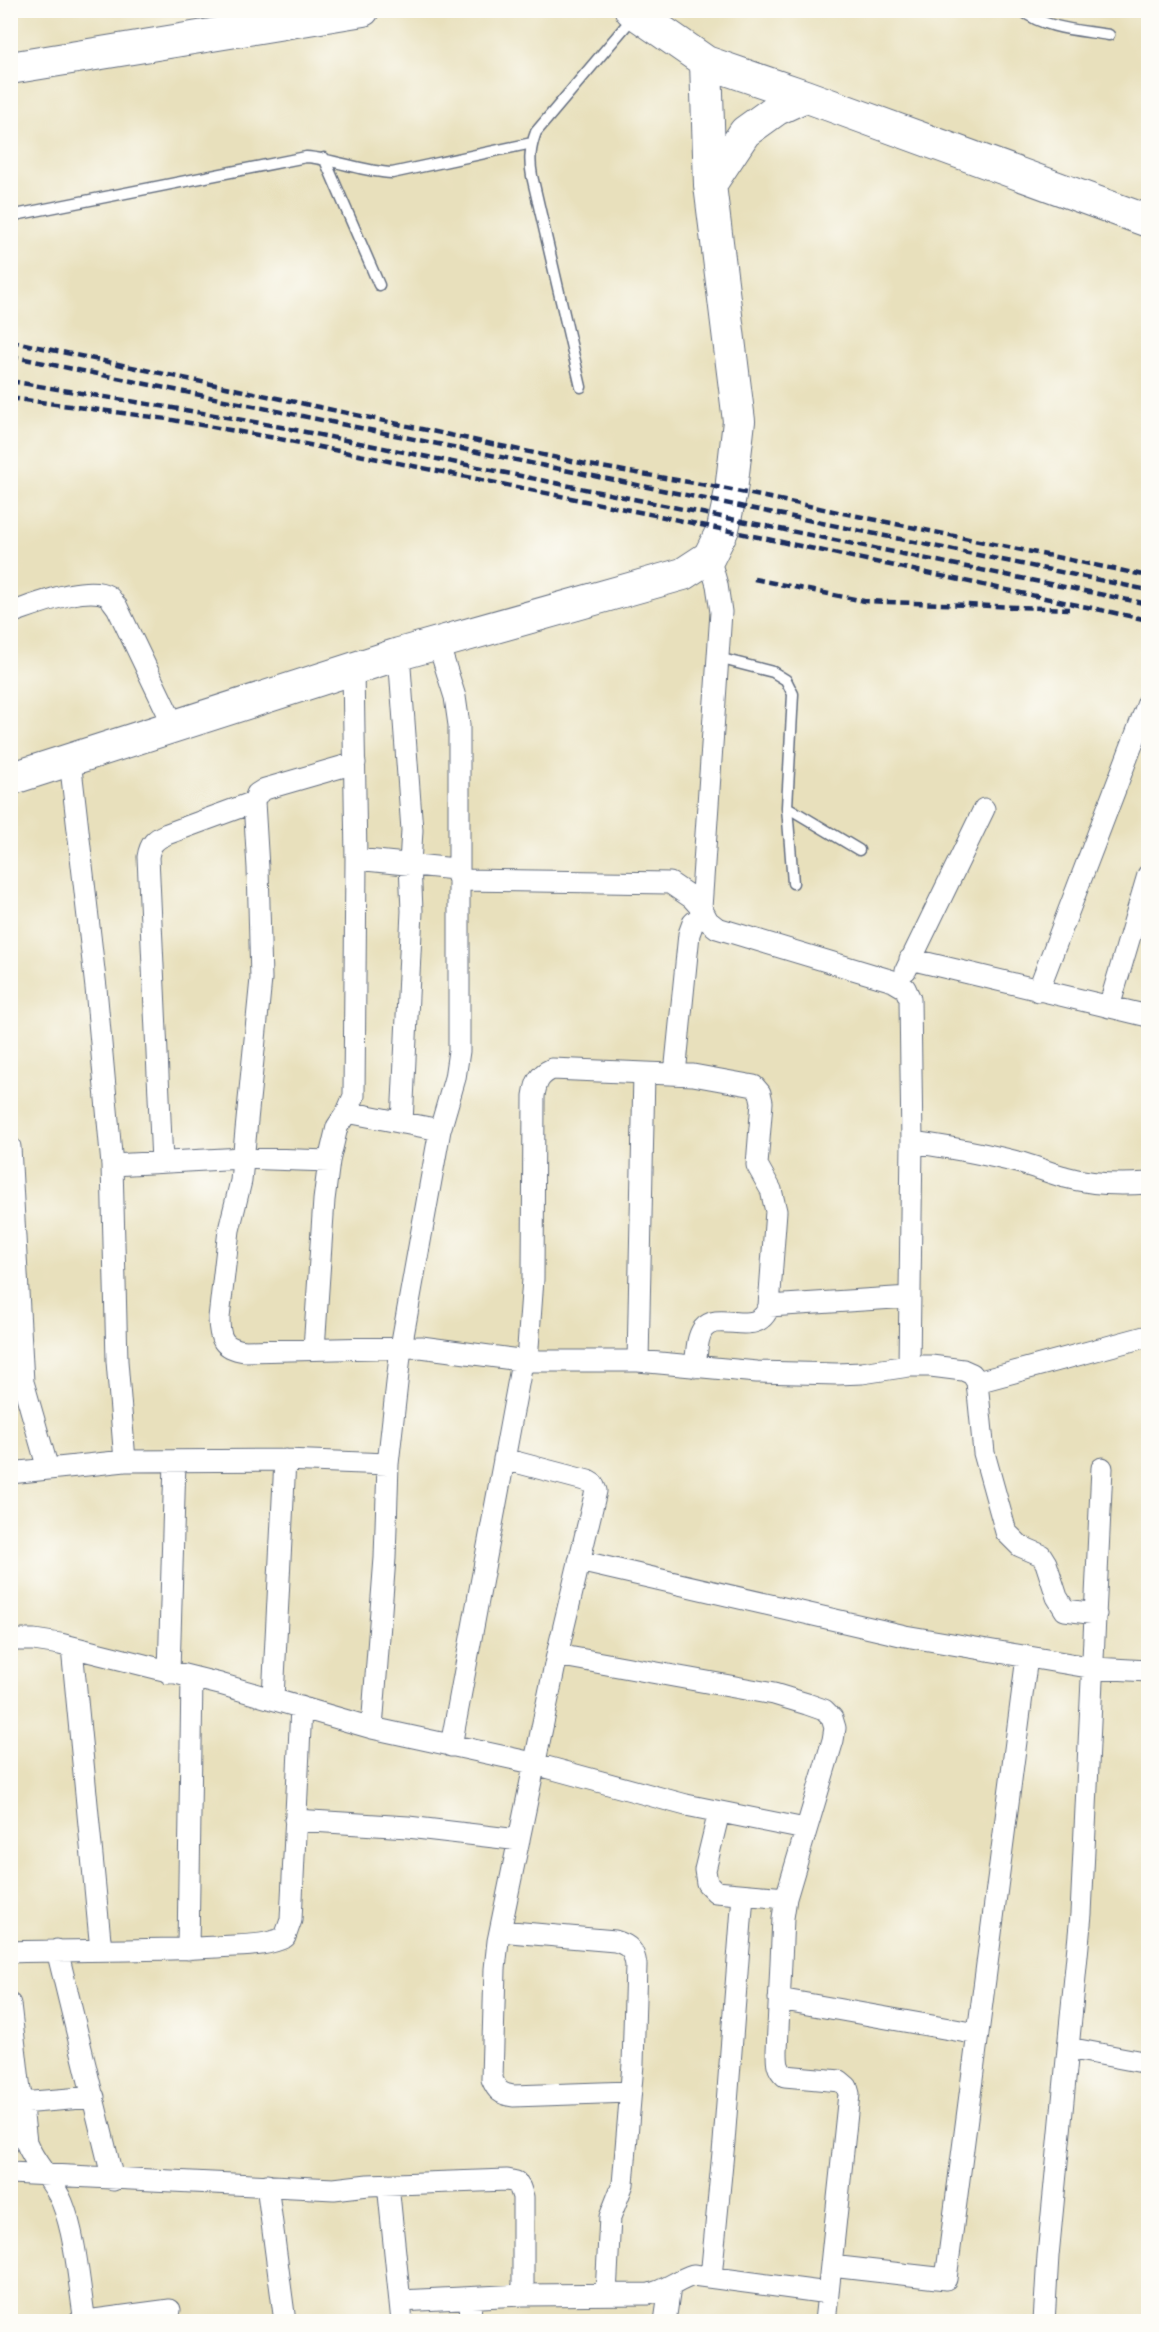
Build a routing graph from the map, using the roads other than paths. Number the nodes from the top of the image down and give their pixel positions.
1 (363, 10) edge
2 (1021, 10) edge
3 (634, 11) edge
4 (1109, 35) dead end
5 (706, 62) junction
6 (10, 68) edge
7 (806, 96) junction
8 (531, 143) junction
9 (324, 158) junction
10 (710, 185) junction
11 (10, 216) edge
12 (1149, 221) edge
13 (379, 285) dead end
14 (581, 387) dead end
15 (709, 557) junction
16 (10, 613) edge
17 (438, 643) junction
18 (399, 654) junction
19 (717, 658) junction
20 (353, 669) junction
21 (1149, 703) edge
22 (174, 726) junction
23 (1143, 734) edge
24 (70, 760) junction
25 (355, 762) junction
26 (10, 779) edge
27 (254, 802) junction
28 (787, 807) junction
29 (984, 809) dead end
30 (860, 850) dead end
31 (356, 859) junction
32 (410, 864) junction
33 (1149, 875) edge
34 (459, 880) junction
35 (793, 883) dead end
36 (702, 911) junction
37 (910, 959) junction
38 (905, 988) junction
39 (1038, 991) junction
40 (1109, 1007) junction
41 (1149, 1016) edge
42 (644, 1073) junction
43 (675, 1074) junction
44 (347, 1112) junction
45 (402, 1122) junction
46 (440, 1130) junction
47 (912, 1142) junction
48 (10, 1147) edge
49 (243, 1158) junction
50 (329, 1161) junction
51 (162, 1162) junction
52 (112, 1165) junction
53 (1149, 1183) edge
54 (910, 1297) junction
55 (769, 1306) junction
56 (1149, 1336) edge
57 (401, 1347) junction
58 (314, 1349) junction
59 (527, 1361) junction
60 (638, 1361) junction
61 (695, 1366) junction
62 (909, 1366) junction
63 (977, 1382) junction
64 (504, 1459) junction
65 (285, 1460) junction
66 (125, 1461) junction
67 (175, 1461) junction
68 (388, 1464) junction
69 (1102, 1468) dead end
70 (48, 1469) junction
71 (10, 1473) edge
72 (579, 1561) junction
73 (1096, 1614) junction
74 (10, 1640) edge
75 (72, 1648) junction
76 (556, 1654) junction
77 (1027, 1657) junction
78 (1094, 1668) junction
79 (1149, 1671) edge
80 (169, 1673) junction
81 (192, 1677) junction
82 (273, 1698) junction
83 (301, 1707) junction
84 (372, 1728) junction
85 (451, 1746) junction
86 (535, 1764) junction
87 (719, 1812) junction
88 (295, 1820) junction
89 (805, 1829) junction
90 (519, 1840) junction
91 (743, 1894) junction
92 (786, 1898) junction
93 (500, 1931) junction
94 (189, 1949) junction
95 (57, 1950) junction
96 (101, 1950) junction
97 (10, 1952) edge
98 (779, 1999) junction
99 (10, 2004) edge
100 (978, 2034) junction
101 (1068, 2048) junction
102 (1149, 2062) edge
103 (630, 2092) junction
104 (94, 2097) junction
105 (21, 2103) junction
106 (10, 2173) edge
107 (44, 2174) junction
108 (113, 2180) junction
109 (388, 2184) junction
110 (267, 2185) junction
111 (831, 2266) junction
112 (711, 2277) junction
113 (670, 2287) junction
114 (828, 2293) junction
115 (606, 2294) junction
116 (523, 2295) junction
117 (470, 2298) junction
118 (170, 2310) dead end
119 (401, 2311) edge
120 (83, 2321) edge
121 (285, 2322) edge
122 (471, 2322) edge
123 (665, 2322) edge
124 (825, 2322) edge
125 (1044, 2322) edge

1 - 6 street
2 - 4 lane
3 - 5 street
3 - 8 lane
5 - 7 street
5 - 10 street
7 - 10 street
7 - 12 street
8 - 9 lane
8 - 14 lane
9 - 11 lane
9 - 13 lane
10 - 15 street
15 - 17 street
15 - 19 street
16 - 22 street
17 - 18 street
17 - 34 street
18 - 20 street
18 - 32 street
19 - 28 lane
19 - 36 street
20 - 22 street
20 - 25 street
21 - 23 street
22 - 24 street
23 - 39 street
24 - 26 street
24 - 52 street
25 - 27 street
25 - 31 street
27 - 49 street
27 - 51 street
28 - 30 lane
28 - 35 lane
29 - 37 street
31 - 32 street
31 - 44 street
32 - 34 street
32 - 45 street
33 - 40 street
34 - 36 street
34 - 46 street
36 - 38 street
36 - 43 street
37 - 38 street
37 - 39 street
38 - 47 street
39 - 40 street
40 - 41 street
42 - 43 street
42 - 59 street
42 - 60 street
43 - 55 street
44 - 45 street
44 - 50 street
45 - 46 street
46 - 57 street
47 - 53 street
47 - 54 street
48 - 70 street
49 - 50 street
49 - 51 street
49 - 58 street
50 - 58 street
51 - 52 street
52 - 66 street
54 - 55 street
54 - 62 street
55 - 61 street
56 - 63 street
57 - 58 street
57 - 59 street
57 - 68 street
59 - 60 street
59 - 64 street
60 - 61 street
61 - 62 street
62 - 63 street
63 - 73 street
64 - 72 street
64 - 85 street
65 - 67 street
65 - 68 street
65 - 82 street
66 - 67 street
66 - 70 street
67 - 80 street
68 - 84 street
69 - 73 street
70 - 71 street
72 - 76 street
72 - 77 street
73 - 78 street
74 - 75 street
75 - 80 street
75 - 96 street
76 - 86 street
76 - 89 street
77 - 78 street
77 - 100 street
78 - 79 street
78 - 101 street
80 - 81 street
81 - 82 street
81 - 94 street
82 - 83 street
83 - 84 street
83 - 88 street
84 - 85 street
85 - 86 street
86 - 87 street
86 - 90 street
87 - 89 street
87 - 91 street
88 - 90 street
88 - 94 street
89 - 92 street
90 - 93 street
91 - 92 street
91 - 112 street
92 - 98 street
93 - 103 street
93 - 103 street
94 - 96 street
95 - 96 street
95 - 97 street
95 - 104 street
98 - 100 street
98 - 111 street
99 - 105 street
100 - 111 street
101 - 102 street
101 - 125 street
103 - 115 street
104 - 105 street
104 - 108 street
105 - 107 street
106 - 107 street
107 - 108 street
107 - 120 street
108 - 110 street
109 - 110 street
109 - 116 street
109 - 119 street
110 - 121 street
111 - 114 street
112 - 113 street
112 - 114 street
113 - 115 street
113 - 123 street
114 - 124 street
115 - 116 street
116 - 117 street
117 - 119 street
117 - 122 street
118 - 120 street

